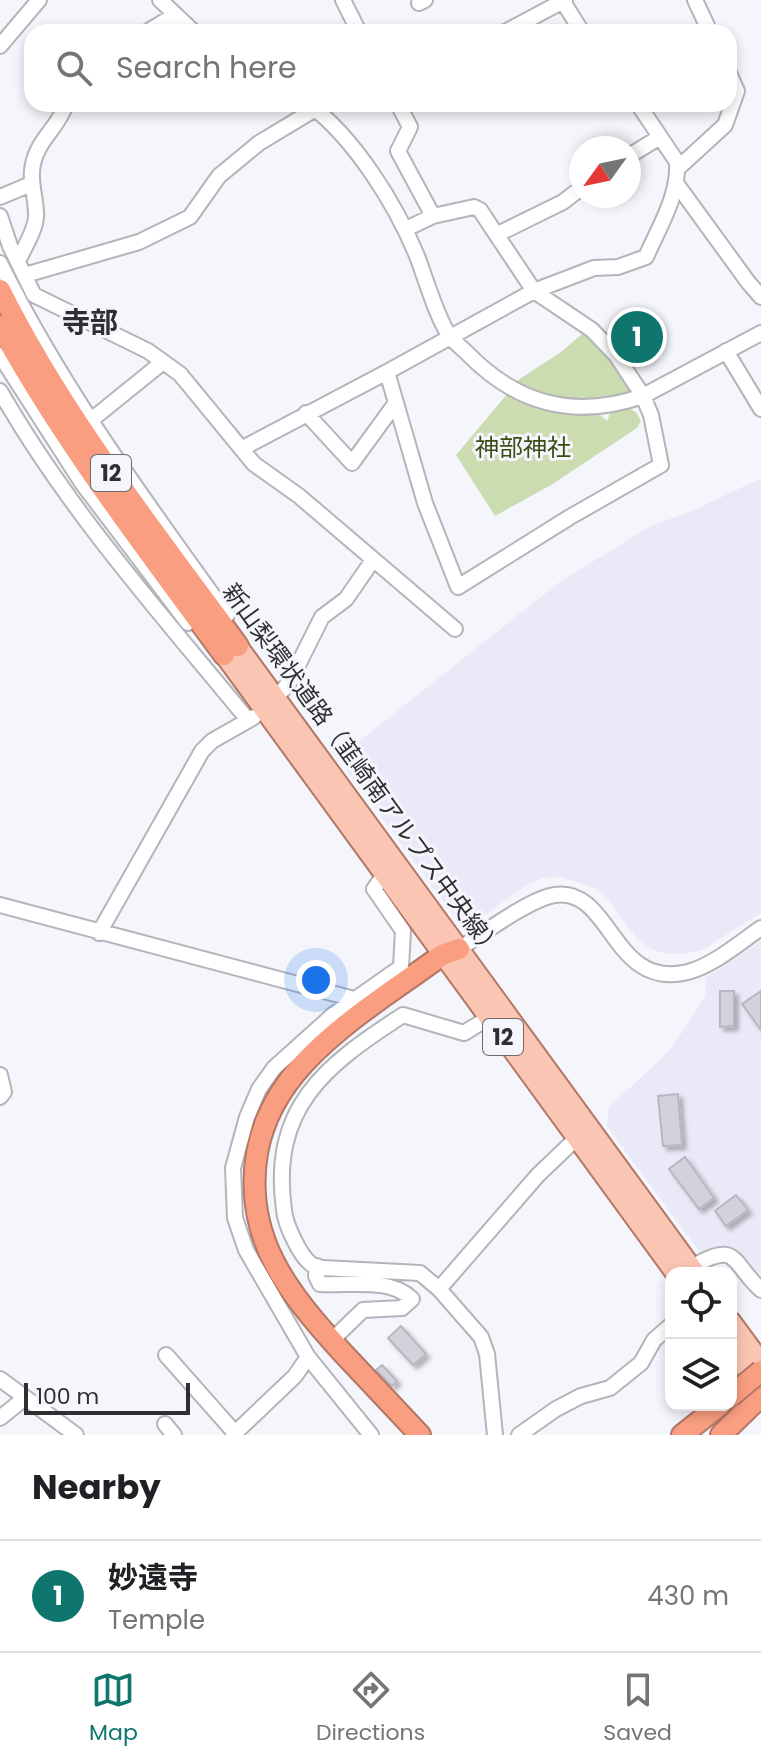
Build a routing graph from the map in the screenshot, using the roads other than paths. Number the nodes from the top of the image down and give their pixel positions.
1 (39, 0) edge
2 (160, 0) edge
3 (343, 0) edge
4 (563, 0) edge
5 (695, 0) edge
6 (175, 15) junction
7 (160, 24) edge
8 (185, 24) edge
9 (355, 24) edge
10 (520, 24) edge
11 (577, 24) edge
12 (706, 24) edge
13 (0, 46) edge
14 (64, 112) edge
15 (307, 112) edge
16 (322, 112) edge
17 (402, 112) edge
18 (643, 112) edge
19 (730, 112) edge
20 (660, 137) junction
21 (641, 149) edge
22 (676, 176) junction
23 (31, 184) junction
24 (0, 197) edge
25 (569, 197) edge
26 (0, 216) edge
27 (433, 216) junction
28 (406, 229) junction
29 (498, 234) junction
30 (18, 261) junction
31 (0, 263) edge
32 (25, 275) junction
33 (0, 290) edge
34 (534, 291) junction
35 (761, 297) edge
36 (0, 326) edge
37 (761, 333) edge
38 (449, 336) junction
39 (726, 351) junction
40 (0, 355) edge
41 (163, 362) junction
42 (387, 372) junction
43 (0, 391) edge
44 (643, 396) junction
45 (395, 404) junction
46 (761, 409) edge
47 (306, 413) junction
48 (90, 421) junction
49 (243, 448) junction
50 (373, 560) junction
51 (455, 629) dead end
52 (231, 650) junction
53 (280, 693) junction
54 (254, 717) junction
55 (330, 802) junction
56 (368, 824) junction
57 (384, 875) junction
58 (0, 905) edge
59 (761, 928) edge
60 (99, 933) junction
61 (450, 956) junction
62 (354, 999) junction
63 (488, 1018) junction
64 (0, 1075) edge
65 (0, 1097) edge
66 (583, 1132) junction
67 (317, 1266) junction
68 (685, 1267) edge
69 (695, 1267) edge
70 (439, 1289) junction
71 (761, 1290) edge
72 (737, 1329) edge
73 (665, 1330) edge
74 (336, 1336) junction
75 (166, 1355) dead end
76 (308, 1357) junction
77 (737, 1358) edge
78 (761, 1362) edge
79 (761, 1371) edge
80 (0, 1379) edge
81 (761, 1380) edge
82 (761, 1395) edge
83 (25, 1398) junction
84 (737, 1404) edge
85 (737, 1405) edge
86 (737, 1406) edge
87 (727, 1411) edge
88 (730, 1411) edge
89 (733, 1411) edge
90 (734, 1411) edge
91 (0, 1418) edge
92 (234, 1434) edge
93 (431, 1434) edge
94 (76, 1435) edge
95 (371, 1435) edge
96 (495, 1435) edge
97 (519, 1435) edge
98 (682, 1435) edge
99 (701, 1435) edge
100 (721, 1435) edge
101 (727, 1435) edge

1 - 13 street
2 - 6 street
3 - 9 street
4 - 10 street
4 - 11 street
5 - 12 street
6 - 7 street
6 - 8 street
14 - 23 street
15 - 32 street
16 - 28 street
17 - 27 street
18 - 20 street
19 - 22 street
20 - 21 street
20 - 22 street
22 - 34 street
22 - 35 street
23 - 24 street
23 - 30 street
25 - 29 street
26 - 30 street
27 - 28 street
27 - 29 street
28 - 38 street
29 - 34 street
30 - 32 street
31 - 48 street
32 - 41 street
33 - 52 highway, 新山梨環状道路（韮崎南アルプス中央線） / 12
34 - 38 street
34 - 44 street
36 - 52 highway, 新山梨環状道路（韮崎南アルプス中央線） / 12
37 - 39 street
38 - 42 street
38 - 44 street
39 - 44 street
39 - 46 street
40 - 54 street
41 - 48 street
41 - 49 street
42 - 45 street
42 - 47 street
43 - 54 street
44 - 45 street
45 - 47 street
47 - 49 street
48 - 53 street
49 - 50 street
50 - 51 street
50 - 53 street
52 - 55 main road, 新山梨環状道路（韮崎南アルプス中央線） / 12
52 - 56 main road, 新山梨環状道路（韮崎南アルプス中央線） / 12
53 - 56 street
54 - 55 street
54 - 60 street
55 - 57 main road, 新山梨環状道路（韮崎南アルプス中央線） / 12
56 - 61 main road, 新山梨環状道路（韮崎南アルプス中央線） / 12
57 - 61 main road, 新山梨環状道路（韮崎南アルプス中央線） / 12
57 - 62 street
58 - 60 street
59 - 61 street
60 - 62 street
61 - 63 main road, 新山梨環状道路（韮崎南アルプス中央線） / 12
61 - 66 main road, 新山梨環状道路（韮崎南アルプス中央線） / 12
61 - 74 highway
62 - 76 street
63 - 66 main road, 新山梨環状道路（韮崎南アルプス中央線） / 12
63 - 67 street
64 - 65 street
66 - 68 main road, 新山梨環状道路（韮崎南アルプス中央線） / 12
66 - 70 street
67 - 70 street
67 - 74 street
69 - 71 street
70 - 96 street
72 - 78 main road
73 - 97 street
74 - 93 highway
75 - 92 street
76 - 92 street
76 - 95 street
77 - 82 main road
79 - 84 highway, bridge
80 - 83 street
81 - 85 highway
82 - 86 highway
83 - 91 street
83 - 94 street
87 - 98 highway
88 - 99 highway
89 - 100 highway
90 - 101 highway

